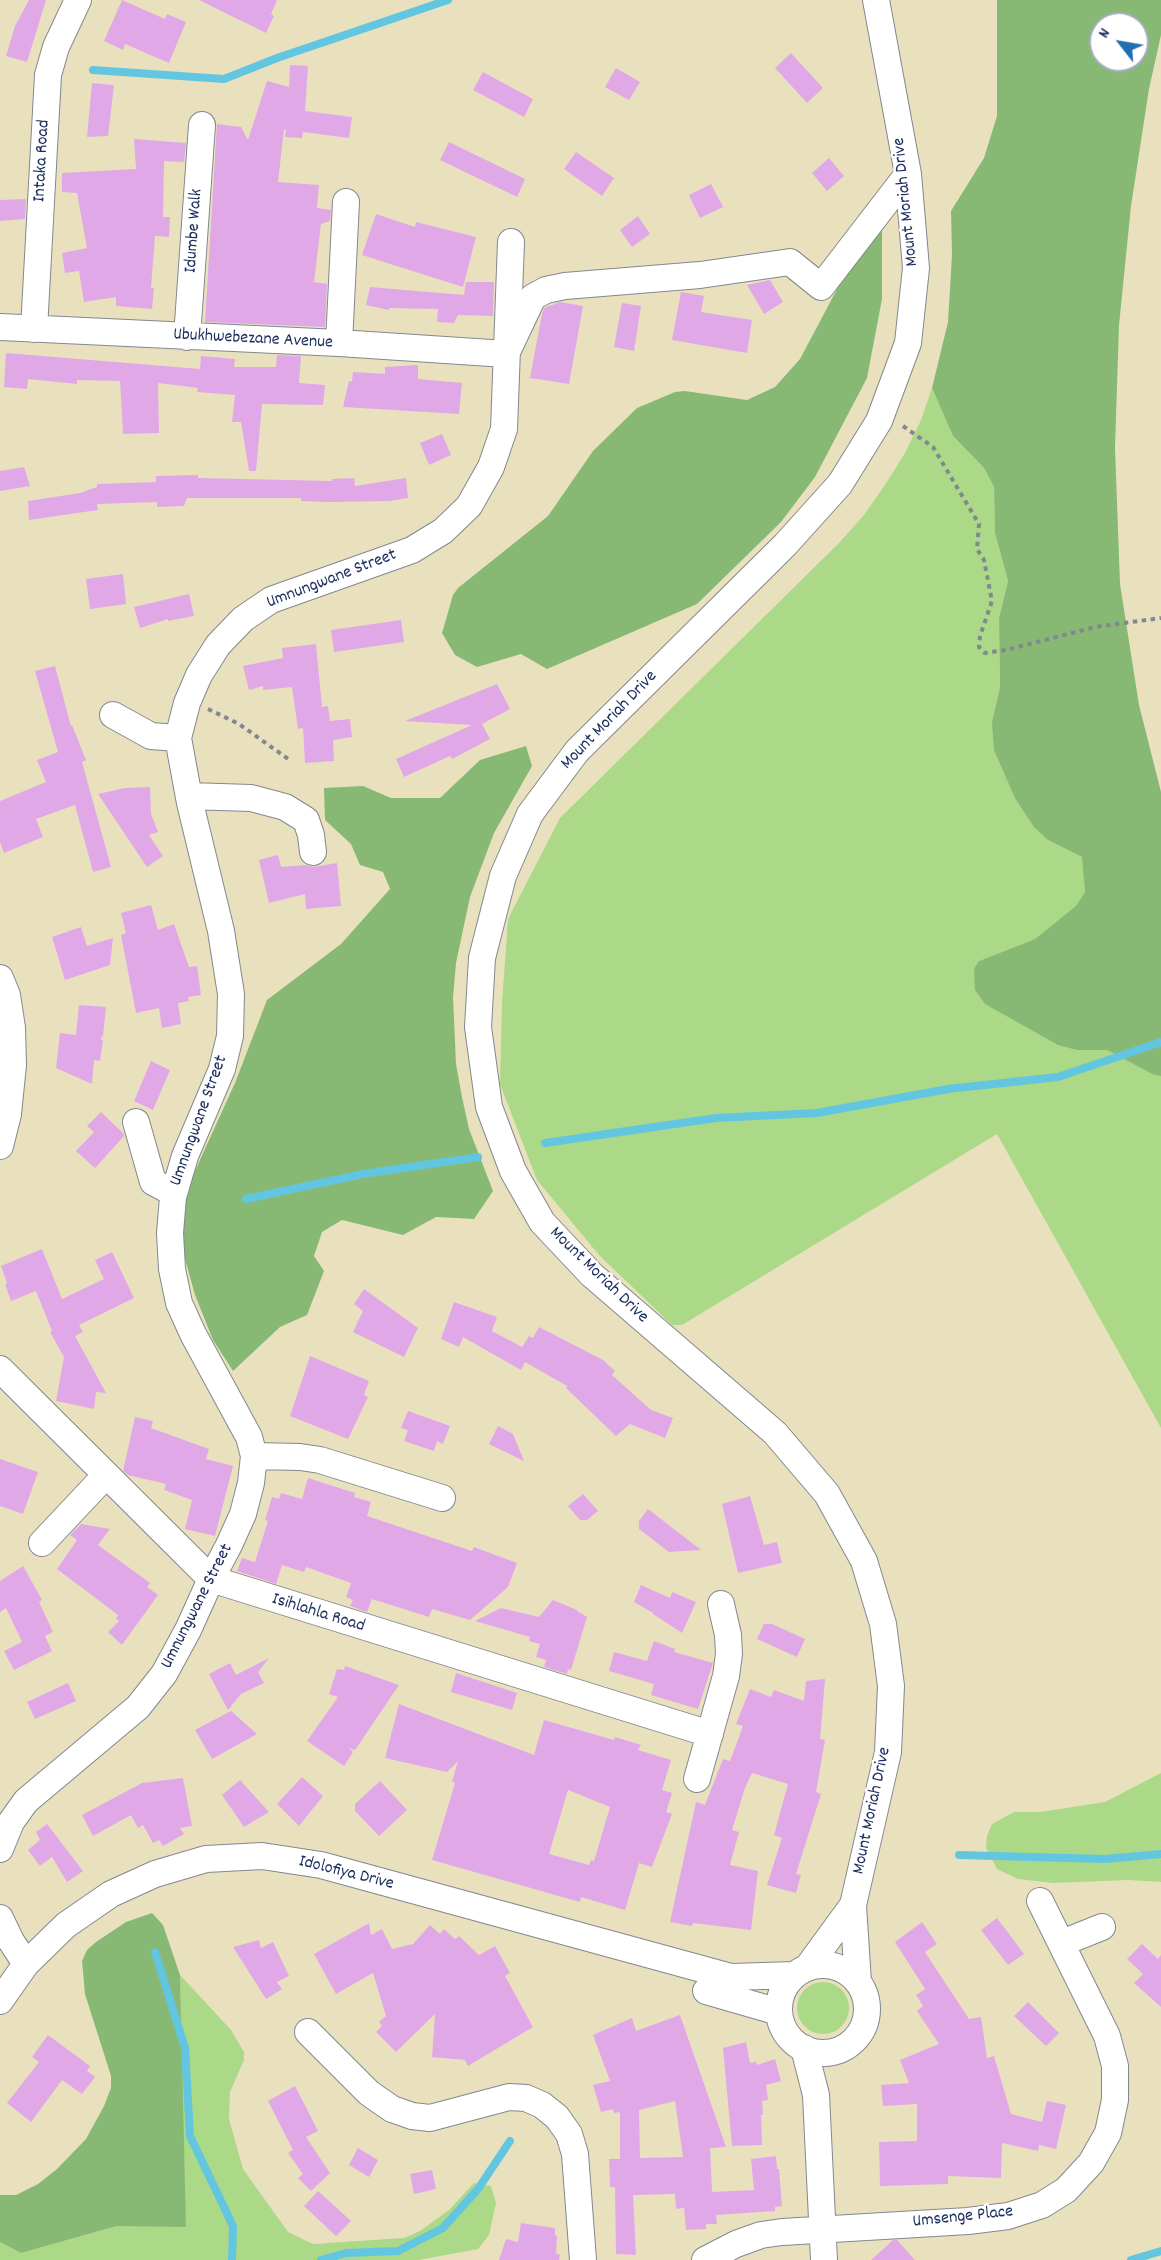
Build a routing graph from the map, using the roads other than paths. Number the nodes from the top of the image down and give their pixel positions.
1 (78, 0) edge
2 (876, 0) edge
3 (202, 125) dead end
4 (908, 174) junction
5 (346, 202) dead end
6 (512, 242) dead end
7 (0, 327) edge
8 (34, 329) junction
9 (188, 337) junction
10 (339, 343) junction
11 (506, 354) junction
12 (113, 715) dead end
13 (178, 738) junction
14 (189, 796) junction
15 (313, 852) dead end
16 (0, 978) edge
17 (136, 1122) dead end
18 (0, 1146) edge
19 (174, 1193) junction
20 (0, 1369) edge
21 (254, 1456) junction
22 (106, 1474) junction
23 (442, 1498) dead end
24 (42, 1543) dead end
25 (211, 1579) junction
26 (721, 1604) dead end
27 (710, 1734) junction
28 (697, 1779) dead end
29 (0, 1849) edge
30 (1040, 1901) dead end
31 (853, 1905) junction
32 (0, 1918) edge
33 (1102, 1927) dead end
34 (1062, 1943) junction
35 (26, 1964) junction
36 (801, 1972) junction
37 (731, 1977) junction
38 (858, 1982) junction
39 (0, 2001) edge
40 (779, 2012) junction
41 (308, 2031) dead end
42 (816, 2050) junction
43 (823, 2229) junction
44 (583, 2260) edge
45 (705, 2260) edge
46 (824, 2260) edge

1 - 8 street, Intaka Road
2 - 4 street, Mount Moriah Drive
3 - 9 street, Idumbe Walk
4 - 11 street, Umnungwane Street
4 - 31 street, Mount Moriah Drive
5 - 10 street
6 - 11 street, Umnungwane Street
7 - 8 street, Ubukhwebezane Avenue
8 - 9 street, Ubukhwebezane Avenue
9 - 10 street, Ubukhwebezane Avenue
10 - 11 street, Ubukhwebezane Avenue
11 - 13 street, Umnungwane Street
12 - 13 street
13 - 14 street, Umnungwane Street
14 - 15 street
14 - 19 street, Umnungwane Street
16 - 18 street
17 - 19 street
19 - 21 street, Umnungwane Street
20 - 22 street, Isihlahla Road
21 - 23 street
21 - 25 street, Umnungwane Street
22 - 24 street
22 - 25 street, Isihlahla Road
25 - 27 street, Isihlahla Road
25 - 29 street, Umnungwane Street
26 - 27 street
27 - 28 street
30 - 34 street, Umsenge Place
31 - 36 street, Mount Moriah Drive
31 - 38 street, Mount Moriah Drive
32 - 35 street
33 - 34 street
34 - 43 street, Umsenge Place
35 - 37 street, Idolofiya Drive
35 - 39 street, Idolofiya Drive
36 - 37 street, Idolofiya Drive
36 - 38 street
36 - 40 street, Mount Moriah Drive
37 - 40 street, Idolofiya Drive
38 - 42 street, Mount Moriah Drive
40 - 42 street
41 - 44 street
42 - 43 street
43 - 45 street, Umsenge Place
43 - 46 street

